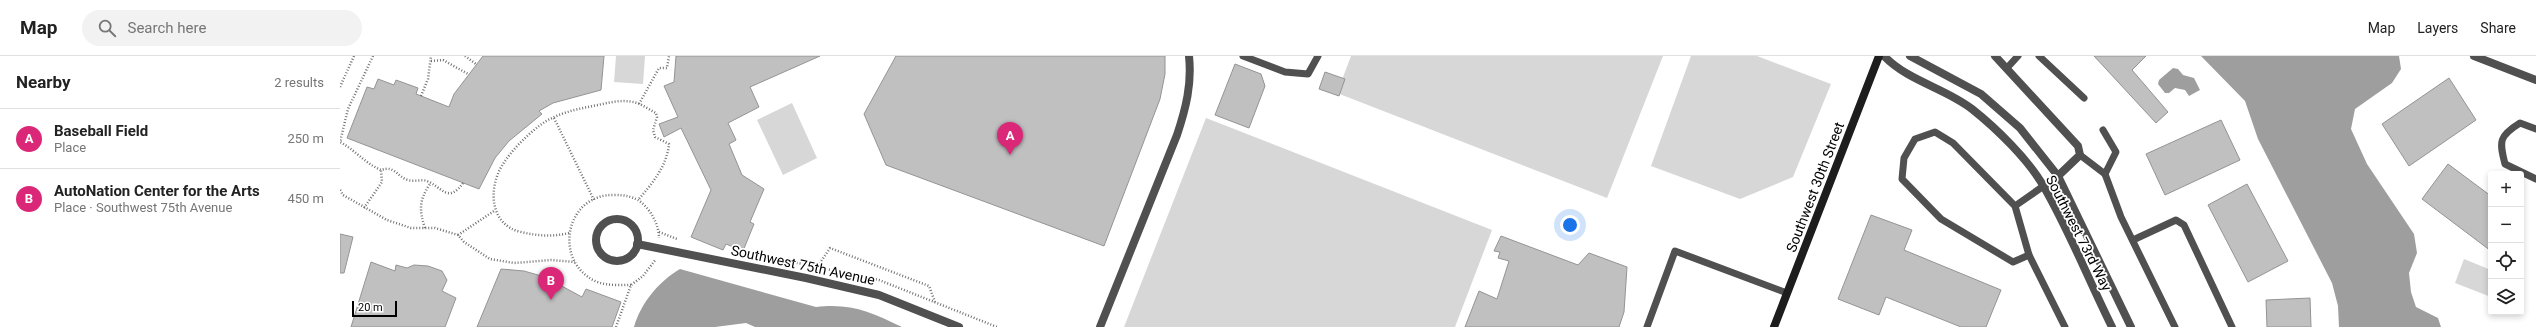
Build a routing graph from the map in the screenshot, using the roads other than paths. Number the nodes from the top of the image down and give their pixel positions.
1 (1189, 56) edge
2 (1243, 56) edge
3 (1318, 56) edge
4 (1879, 56) edge
5 (1884, 56) edge
6 (1910, 56) edge
7 (1995, 56) edge
8 (2018, 56) edge
9 (2039, 56) edge
10 (2474, 56) edge
11 (2007, 68) junction
12 (2536, 80) edge
13 (2084, 98) dead end
14 (2536, 129) edge
15 (2103, 130) dead end
16 (2080, 155) junction
17 (2105, 174) junction
18 (2058, 176) junction
19 (2536, 179) edge
20 (2044, 186) junction
21 (2016, 206) junction
22 (2133, 240) junction
23 (637, 244) junction
24 (2029, 254) junction
25 (1788, 293) junction
26 (959, 327) edge
27 (1100, 327) edge
28 (1647, 327) edge
29 (1774, 327) edge
30 (2065, 327) edge
31 (2112, 327) edge
32 (2131, 327) edge
33 (2175, 327) edge
34 (2232, 327) edge

1 - 27 street
2 - 3 lane
4 - 25 street, Southwest 30th Street
5 - 20 street, Southwest 73rd Way
6 - 18 street, Southwest 73rd Way
7 - 11 street
8 - 11 lane
9 - 13 lane
10 - 12 street
11 - 16 street
14 - 19 lane
15 - 17 lane
16 - 17 lane
16 - 18 street
17 - 22 lane
18 - 20 lane
18 - 32 street, Southwest 73rd Way
20 - 21 lane
20 - 31 street, Southwest 73rd Way
21 - 24 lane
21 - 24 lane
22 - 33 lane
22 - 34 lane
23 - 23 street
23 - 26 street, Southwest 75th Avenue
24 - 30 lane
25 - 28 lane
25 - 29 street, Southwest 30th Street

